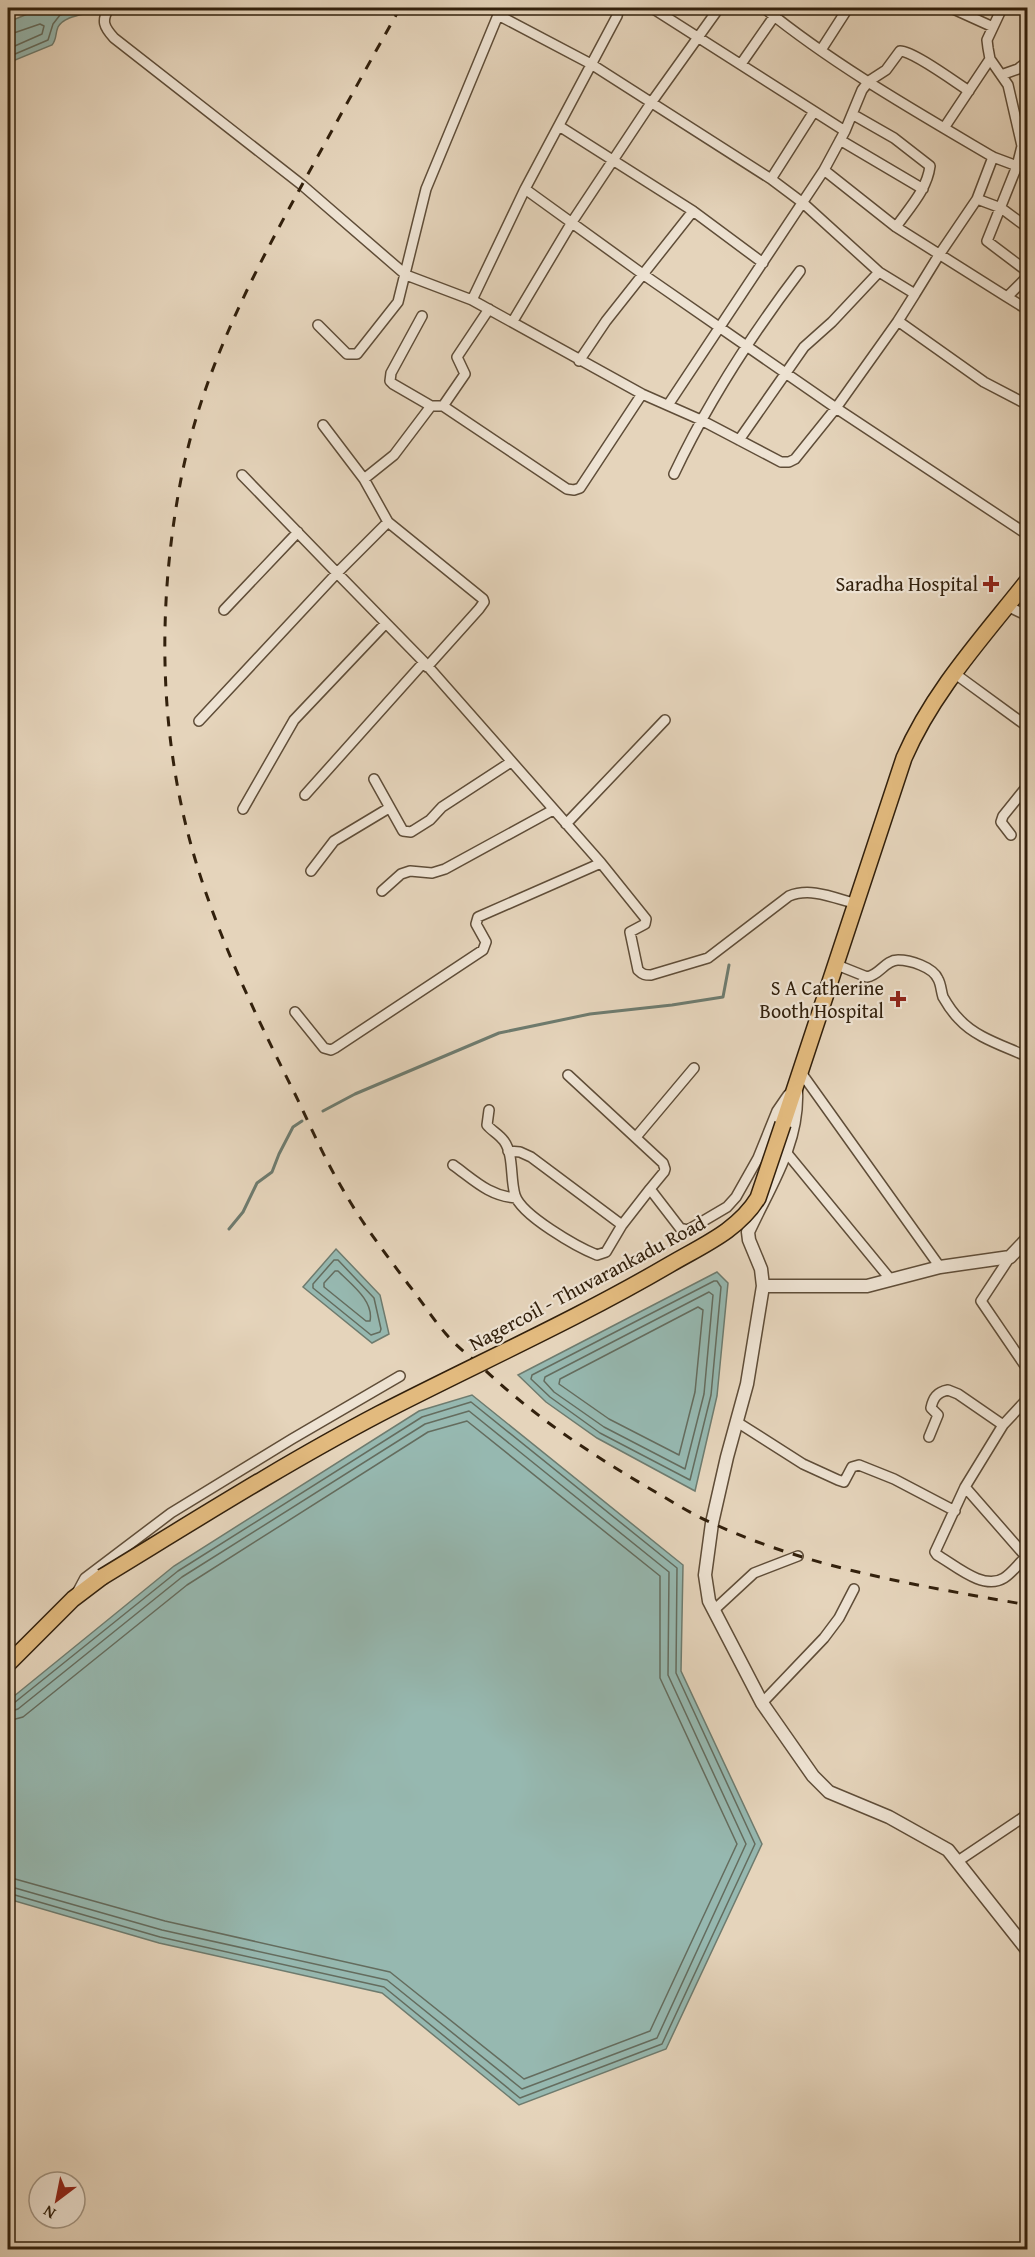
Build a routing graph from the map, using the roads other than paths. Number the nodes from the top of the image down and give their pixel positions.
1 (109, 8) edge
2 (619, 8) edge
3 (652, 8) edge
4 (719, 8) edge
5 (764, 8) edge
6 (848, 8) edge
7 (951, 8) edge
8 (1002, 8) edge
9 (500, 11) edge
10 (777, 11) edge
11 (993, 27) junction
12 (698, 37) junction
13 (821, 50) junction
14 (990, 59) junction
15 (1028, 61) edge
16 (591, 64) junction
17 (741, 64) junction
18 (1018, 69) junction
19 (1001, 75) junction
20 (1028, 75) edge
21 (869, 81) junction
22 (969, 91) junction
23 (651, 103) junction
24 (813, 112) junction
25 (852, 114) junction
26 (559, 126) junction
27 (944, 128) junction
28 (843, 136) junction
29 (1025, 148) edge
30 (993, 157) junction
31 (614, 159) junction
32 (1017, 166) junction
33 (824, 170) junction
34 (771, 180) junction
35 (525, 189) junction
36 (924, 189) junction
37 (977, 199) junction
38 (803, 203) junction
39 (1001, 208) junction
40 (693, 211) junction
41 (572, 222) junction
42 (896, 227) junction
43 (1028, 228) edge
44 (939, 255) junction
45 (763, 262) junction
46 (800, 271) dead end
47 (879, 272) junction
48 (1028, 274) edge
49 (406, 275) junction
50 (644, 275) junction
51 (915, 294) junction
52 (1007, 297) junction
53 (472, 300) junction
54 (489, 309) junction
55 (1028, 310) edge
56 (422, 316) dead end
57 (513, 321) junction
58 (898, 321) junction
59 (318, 325) dead end
60 (719, 327) junction
61 (747, 346) junction
62 (579, 361) junction
63 (785, 372) junction
64 (642, 394) junction
65 (668, 405) junction
66 (1028, 405) edge
67 (431, 406) junction
68 (443, 406) junction
69 (836, 408) junction
70 (701, 420) junction
71 (323, 425) dead end
72 (739, 440) junction
73 (674, 474) dead end
74 (242, 475) dead end
75 (364, 479) junction
76 (388, 522) junction
77 (298, 532) junction
78 (1028, 535) edge
79 (338, 573) junction
80 (1028, 580) edge
81 (1007, 606) junction
82 (224, 610) dead end
83 (1028, 616) edge
84 (386, 623) junction
85 (425, 665) junction
86 (954, 673) junction
87 (665, 720) dead end
88 (200, 721) dead end
89 (1028, 727) edge
90 (511, 762) junction
91 (374, 779) dead end
92 (1028, 785) edge
93 (305, 795) dead end
94 (389, 808) junction
95 (243, 809) dead end
96 (553, 810) junction
97 (566, 824) junction
98 (1011, 835) dead end
99 (601, 863) junction
100 (311, 871) dead end
101 (382, 891) dead end
102 (857, 904) junction
103 (837, 965) junction
104 (295, 1012) dead end
105 (1028, 1057) edge
106 (694, 1068) dead end
107 (568, 1075) dead end
108 (798, 1078) junction
109 (489, 1110) dead end
110 (636, 1137) junction
111 (508, 1150) junction
112 (786, 1152) junction
113 (453, 1165) dead end
114 (650, 1190) junction
115 (516, 1198) junction
116 (622, 1225) junction
117 (1027, 1241) edge
118 (1010, 1257) junction
119 (940, 1267) junction
120 (891, 1280) junction
121 (763, 1286) junction
122 (1028, 1370) edge
123 (400, 1376) dead end
124 (1028, 1398) edge
125 (737, 1422) junction
126 (1003, 1425) junction
127 (929, 1437) dead end
128 (965, 1487) junction
129 (955, 1511) junction
130 (798, 1556) dead end
131 (1027, 1558) edge
132 (854, 1589) dead end
133 (73, 1599) junction
134 (714, 1610) junction
135 (11, 1655) edge
136 (762, 1702) junction
137 (1028, 1814) edge
138 (958, 1862) junction
139 (1028, 1951) edge

1 - 49 street
2 - 16 street
3 - 12 street
4 - 12 street
5 - 10 street
6 - 13 street
7 - 11 street
8 - 11 street
9 - 16 street
9 - 49 street
10 - 13 street
10 - 17 street
11 - 14 street
12 - 17 street
12 - 23 street
13 - 21 street
14 - 19 street
14 - 22 street
15 - 18 street
16 - 23 street
16 - 26 street
17 - 24 street
18 - 19 street
18 - 20 street
19 - 29 street
21 - 22 street
21 - 25 street
21 - 27 street
22 - 27 street
23 - 31 street
23 - 34 street
24 - 28 street
24 - 34 street
25 - 28 street
25 - 36 street
26 - 31 street
26 - 35 street
27 - 30 street
28 - 33 street
28 - 36 street
29 - 32 street
30 - 32 street
30 - 37 street
31 - 40 street
31 - 41 street
32 - 39 street
33 - 38 street
33 - 42 street
34 - 38 street
35 - 41 street
35 - 53 street
36 - 42 street
37 - 39 street
37 - 44 street
38 - 45 street
38 - 47 street
39 - 43 street
39 - 48 street
40 - 45 street
40 - 50 street
41 - 50 street
41 - 57 street
42 - 44 street
44 - 51 street
44 - 52 street
45 - 60 street
46 - 61 street
47 - 51 street
47 - 63 street
48 - 52 street
49 - 53 street
49 - 59 street
50 - 60 street
50 - 62 street
51 - 58 street
52 - 55 street
53 - 54 street
54 - 57 street
54 - 68 street
56 - 67 street
57 - 62 street
58 - 66 street
58 - 69 street
60 - 61 street
60 - 65 street
61 - 63 street
61 - 70 street
62 - 64 street
63 - 69 street
63 - 72 street
64 - 65 street
64 - 68 street
65 - 70 street
67 - 68 street
67 - 75 street
69 - 72 street
69 - 78 street
70 - 72 street
70 - 73 street
71 - 75 street
74 - 77 street
75 - 76 street
76 - 79 street
76 - 85 street
77 - 79 street
77 - 82 street
79 - 84 street
79 - 88 street
80 - 81 main road, Nagercoil - Thuvarankadu Road
81 - 83 street
81 - 86 main road, Nagercoil - Thuvarankadu Road
84 - 85 street
84 - 95 street
85 - 90 street
85 - 93 street
86 - 89 street
86 - 102 main road, Nagercoil - Thuvarankadu Road
87 - 97 street
90 - 94 street
90 - 96 street
91 - 94 street
92 - 98 street
94 - 100 street
96 - 97 street
96 - 101 street
97 - 99 street
99 - 102 street
99 - 104 street
102 - 103 main road, Nagercoil - Thuvarankadu Road
103 - 105 street
103 - 108 main road, Nagercoil - Thuvarankadu Road
106 - 110 street
107 - 110 street
108 - 112 street
108 - 114 street
108 - 119 street
108 - 133 main road, Nagercoil - Thuvarankadu Road, bridge
109 - 111 street
110 - 114 street
111 - 115 street
111 - 116 street
112 - 120 street
112 - 121 street
113 - 115 street
114 - 116 street
115 - 116 street
117 - 118 street
118 - 119 street
118 - 122 street
119 - 120 street
120 - 121 street
121 - 125 street
123 - 133 street
124 - 126 street
125 - 129 street
125 - 134 street
126 - 127 street
126 - 128 street
128 - 129 street
128 - 131 street
129 - 131 street
130 - 134 street
132 - 136 street
133 - 135 main road, Nagercoil - Thuvarankadu Road
134 - 136 street
136 - 138 street
137 - 138 street
138 - 139 street

